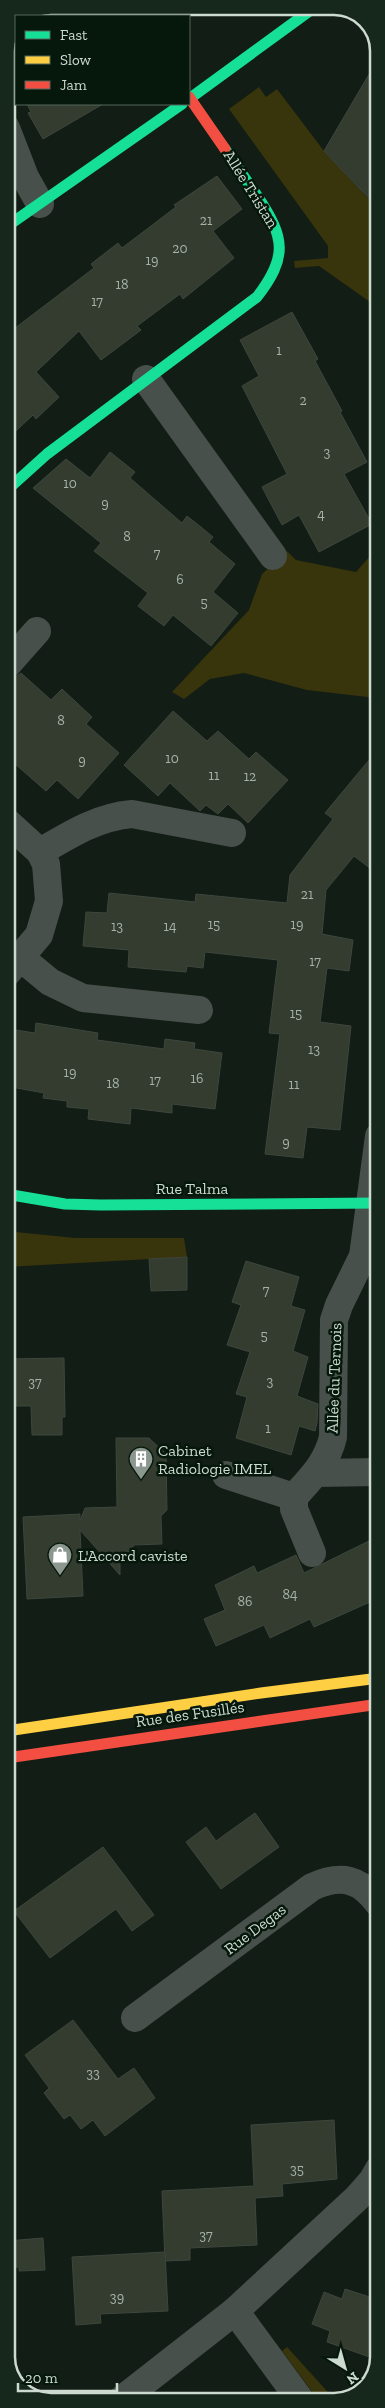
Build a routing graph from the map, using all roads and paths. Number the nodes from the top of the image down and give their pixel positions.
1 (304, 15) edge
2 (190, 98) edge
3 (190, 104) edge
4 (180, 105) edge
5 (15, 151) edge
6 (40, 204) junction
7 (15, 221) edge
8 (146, 379) junction
9 (15, 483) edge
10 (273, 556) dead end
11 (37, 631) dead end
12 (15, 656) edge
13 (15, 828) edge
14 (232, 833) dead end
15 (40, 852) junction
16 (15, 965) edge
17 (15, 966) edge
18 (199, 1010) dead end
19 (15, 1196) edge
20 (370, 1203) edge
21 (370, 1225) edge
22 (370, 1472) edge
23 (316, 1473) junction
24 (226, 1475) dead end
25 (294, 1497) junction
26 (312, 1553) dead end
27 (370, 1679) edge
28 (370, 1705) edge
29 (15, 1730) edge
30 (15, 1757) edge
31 (370, 1891) edge
32 (135, 2018) dead end
33 (370, 2183) edge
34 (235, 2312) junction
35 (130, 2393) edge
36 (295, 2393) edge

1 - 2 street
3 - 8 street, Allée Tristan
4 - 6 street
5 - 6 street
6 - 7 street
8 - 9 street, Allée Tristan
8 - 10 street
11 - 12 street
13 - 15 street
14 - 15 street
15 - 16 street
17 - 18 street
19 - 20 street, Rue Talma
21 - 23 street, Allée du Ternois
22 - 23 street
23 - 25 street, Allée du Ternois
24 - 25 street
25 - 26 street
27 - 29 street, Rue des Fusillés
28 - 30 street, Rue des Fusillés
31 - 32 street, Rue Degas
33 - 34 street
34 - 35 street
34 - 36 street

